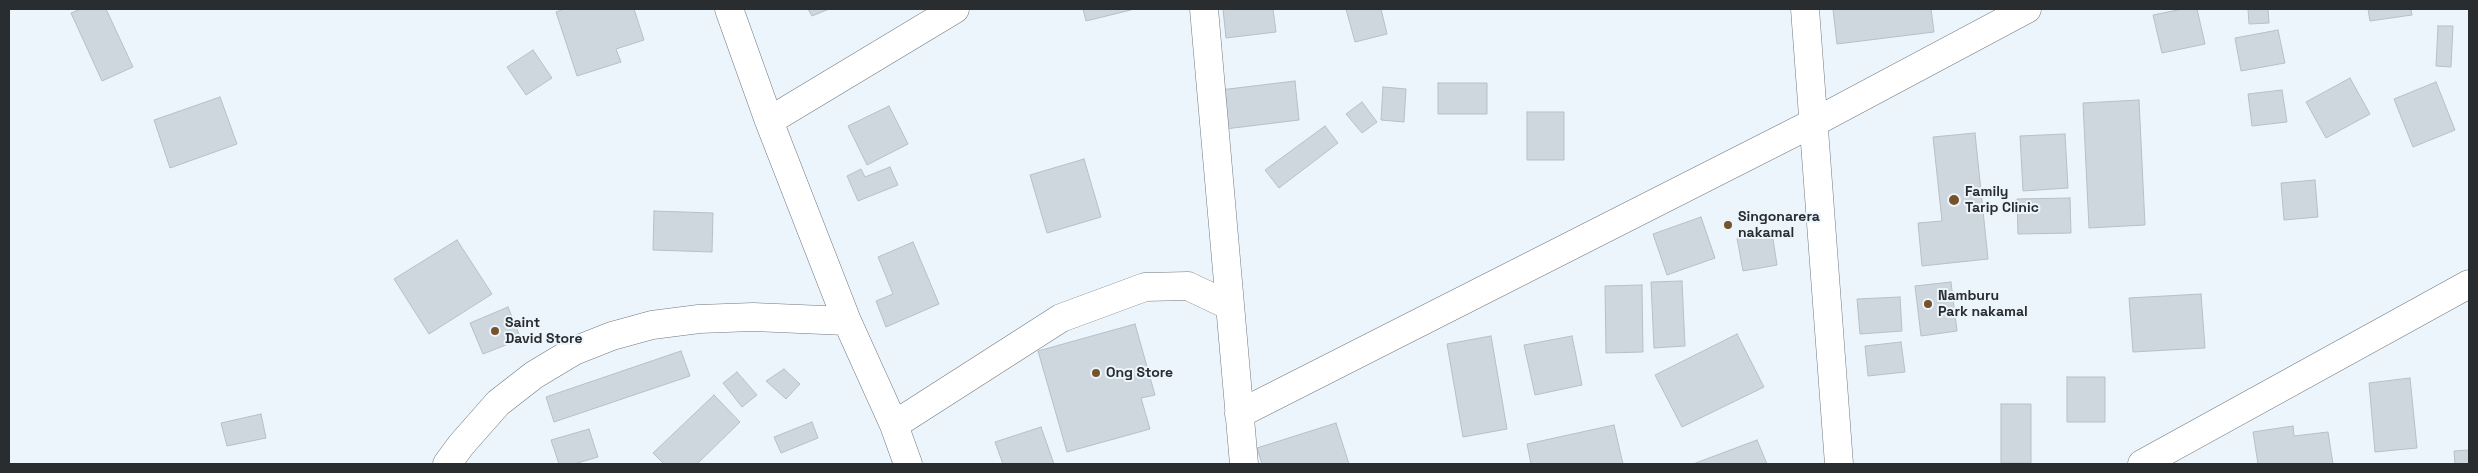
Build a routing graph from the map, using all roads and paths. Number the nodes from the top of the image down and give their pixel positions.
1 (729, 9) edge
2 (955, 9) edge
3 (1204, 9) edge
4 (1805, 9) edge
5 (2027, 9) edge
6 (769, 121) junction
7 (1813, 123) junction
8 (2469, 284) edge
9 (1230, 306) junction
10 (847, 321) junction
11 (1239, 414) junction
12 (894, 425) junction
13 (447, 464) edge
14 (908, 464) edge
15 (1244, 464) edge
16 (1839, 464) edge
17 (2142, 464) edge

1 - 6 street
2 - 6 street
3 - 9 street
4 - 7 street
5 - 7 street
6 - 10 street
7 - 11 street
7 - 16 street
8 - 17 street
9 - 11 street
9 - 12 street
10 - 12 street
10 - 13 street
11 - 15 street
12 - 14 street

